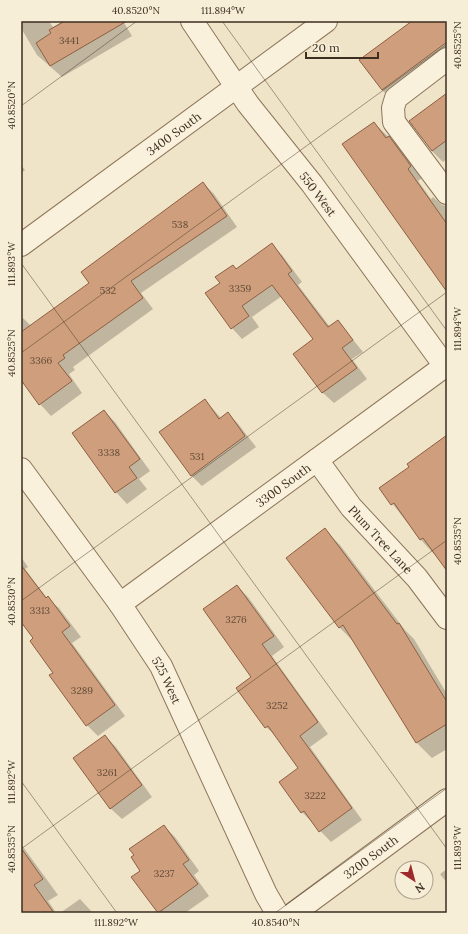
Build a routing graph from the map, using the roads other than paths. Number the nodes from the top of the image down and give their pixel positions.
1 (192, 21) edge
2 (326, 21) edge
3 (447, 59) edge
4 (237, 87) junction
5 (447, 193) edge
6 (21, 245) edge
7 (445, 366) joint
8 (317, 460) junction
9 (21, 469) edge
10 (120, 604) junction
11 (447, 618) edge
12 (447, 800) edge
13 (277, 913) edge
14 (294, 913) edge

1 - 4 street, 550 West
2 - 4 street, 3400 South
3 - 5 street
4 - 6 street, 3400 South
4 - 7 street, 550 West
7 - 8 street, 3300 South
8 - 10 street, 3300 South
8 - 11 street, Plum Tree Lane
9 - 10 street, 525 West
10 - 13 street, 525 West
12 - 14 street, 3200 South

